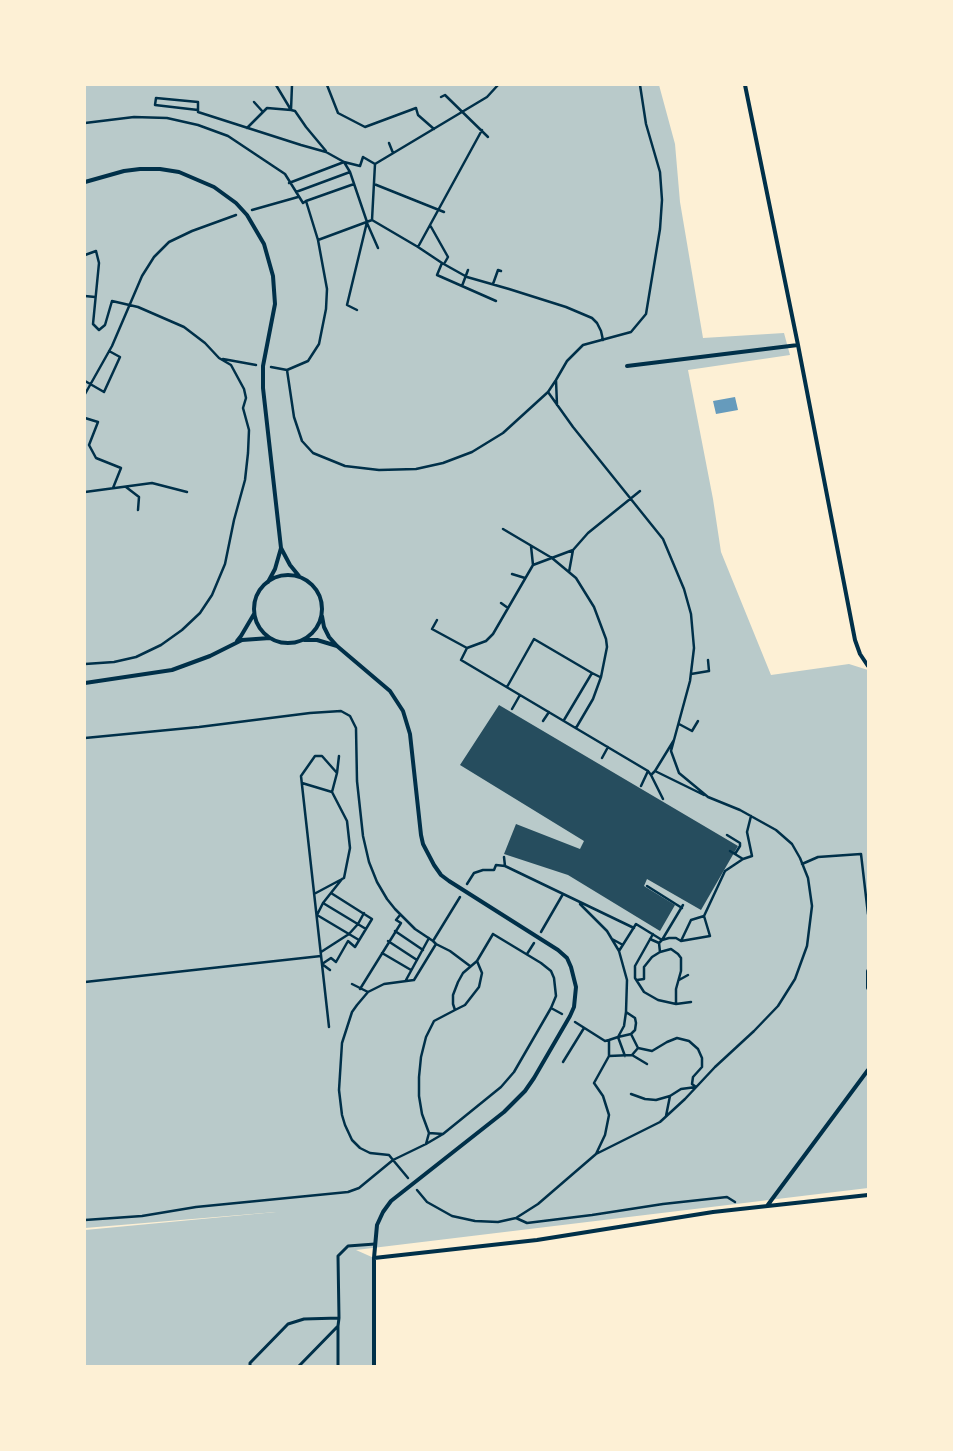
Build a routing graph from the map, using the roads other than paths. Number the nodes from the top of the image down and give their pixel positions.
1 (745, 85) edge
2 (85, 182) edge
3 (798, 345) junction
4 (627, 366) dead end
5 (280, 548) junction
6 (300, 577) junction
7 (268, 582) junction
8 (254, 614) junction
9 (322, 616) junction
10 (271, 638) junction
11 (303, 640) junction
12 (236, 643) junction
13 (337, 646) junction
14 (868, 666) edge
15 (85, 683) edge
16 (868, 972) edge
17 (868, 988) edge
18 (868, 1070) edge
19 (868, 1195) edge
20 (767, 1206) junction
21 (375, 1244) junction
22 (374, 1258) junction
23 (339, 1318) junction
24 (338, 1326) junction
25 (250, 1366) edge
26 (299, 1366) edge
27 (338, 1366) edge
28 (374, 1366) edge

1 - 3 street
2 - 5 street
3 - 4 street
3 - 14 street
5 - 6 street
5 - 7 street
6 - 7 street
6 - 9 street
7 - 8 street
8 - 10 street
8 - 12 street
9 - 11 street
9 - 13 street
10 - 11 street
10 - 12 street
11 - 13 street
12 - 15 street
13 - 21 street
16 - 17 street
18 - 20 street
19 - 20 street
20 - 22 street
21 - 22 street
21 - 23 lane
22 - 28 street
23 - 24 lane
23 - 25 lane
24 - 26 lane
24 - 27 lane

